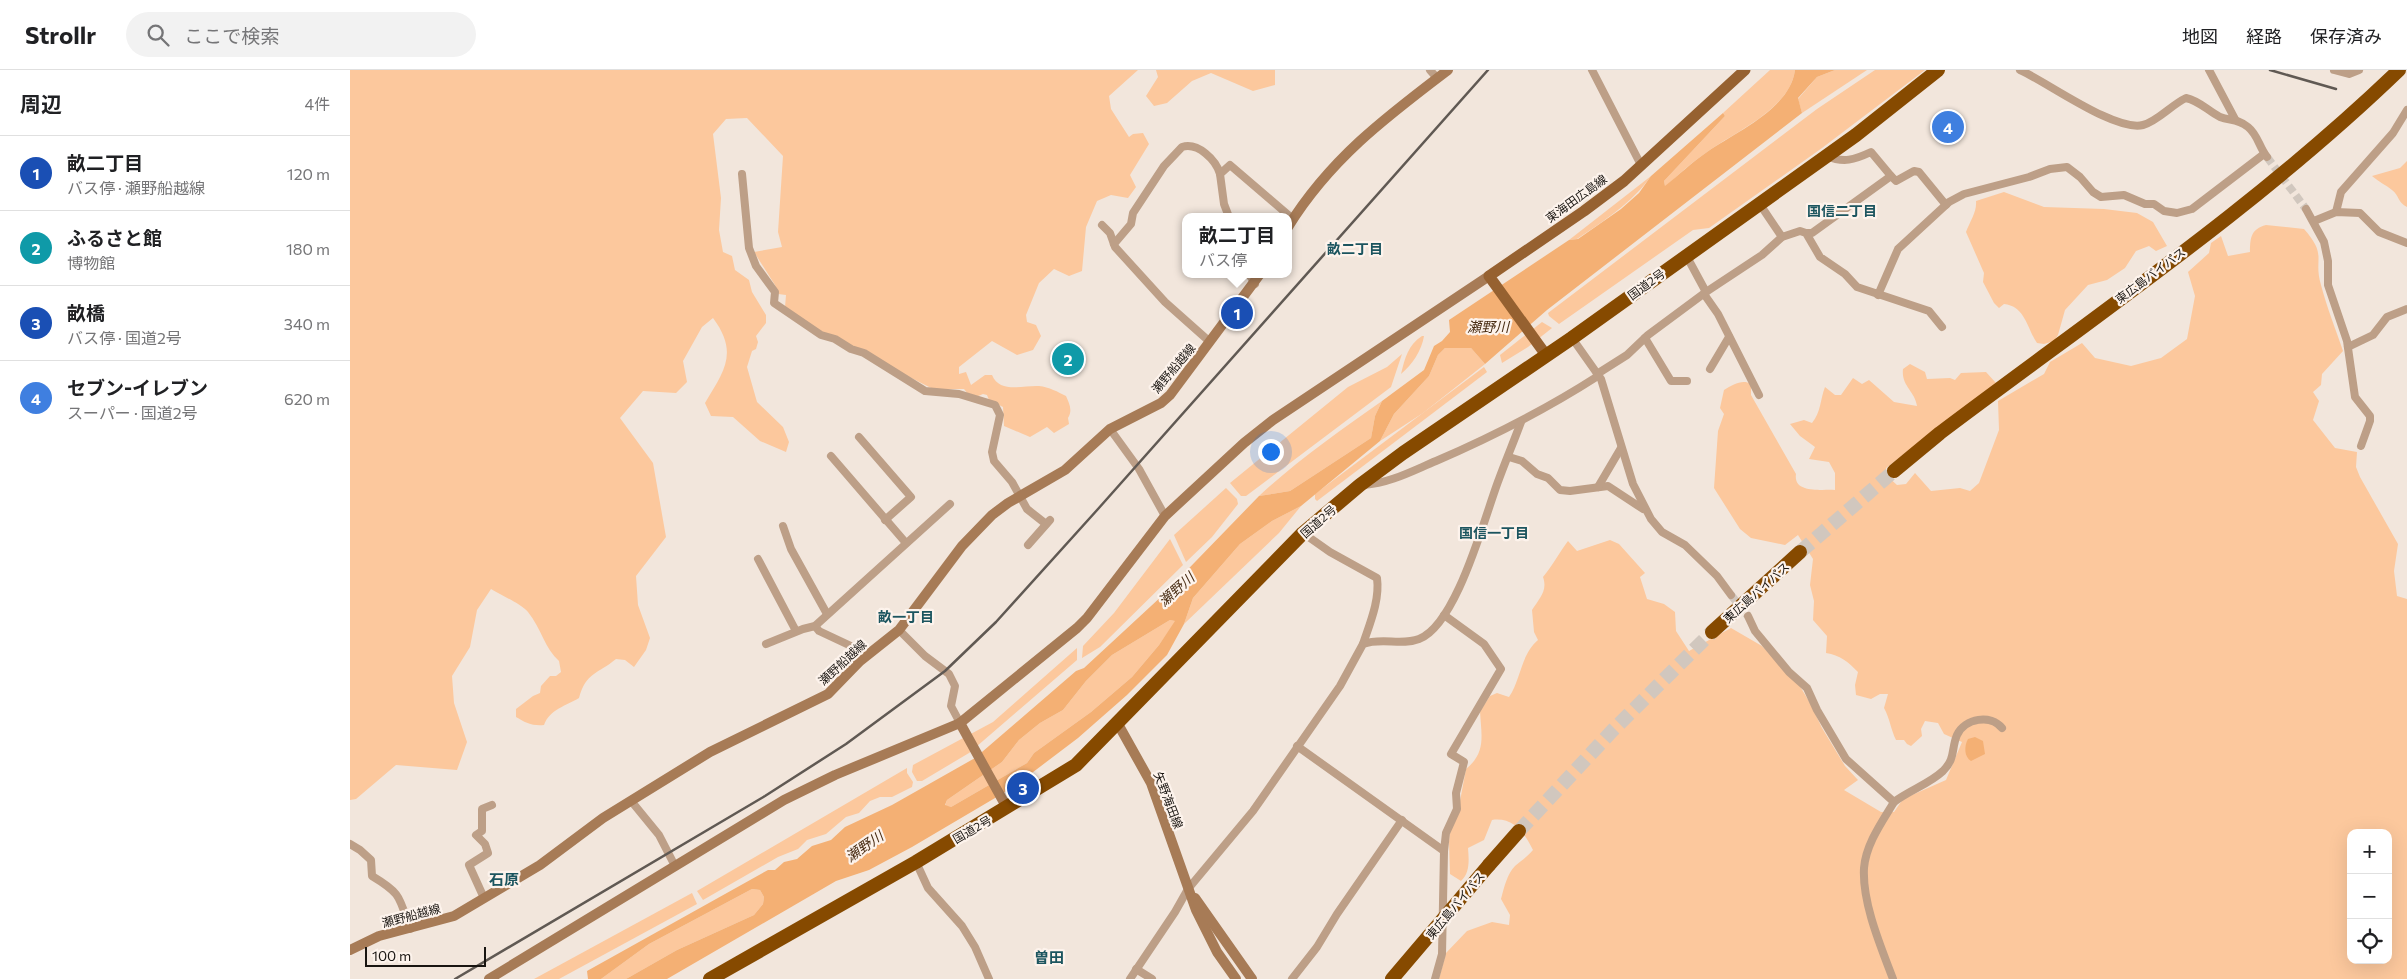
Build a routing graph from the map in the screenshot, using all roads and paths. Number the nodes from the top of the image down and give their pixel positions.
1 (1448, 70) edge
2 (1592, 70) edge
3 (1745, 70) edge
4 (1938, 70) edge
5 (2020, 70) edge
6 (2209, 70) edge
7 (2334, 70) edge
8 (2359, 70) edge
9 (2399, 70) edge
10 (2035, 73) edge
11 (1434, 74) edge
12 (2407, 110) edge
13 (2235, 119) junction
14 (1826, 156) junction
15 (1641, 166) junction
16 (742, 174) dead end
17 (1220, 174) junction
18 (1891, 176) junction
19 (1759, 203) junction
20 (1946, 205) junction
21 (2306, 209) tunnel mouth
22 (2336, 212) junction
23 (1227, 213) edge
24 (1280, 213) edge
25 (2314, 220) junction
26 (1292, 222) edge
27 (1102, 225) dead end
28 (1806, 233) junction
29 (1782, 237) junction
30 (2407, 243) edge
31 (1114, 244) junction
32 (1686, 255) junction
33 (1491, 278) junction
34 (1257, 279) edge
35 (1705, 293) junction
36 (1878, 295) junction
37 (2407, 310) edge
38 (1942, 326) dead end
39 (1729, 337) junction
40 (1572, 338) junction
41 (1645, 338) junction
42 (1210, 342) junction
43 (2348, 347) junction
44 (1546, 355) junction
45 (1710, 369) dead end
46 (1598, 375) junction
47 (1687, 381) dead end
48 (1759, 395) dead end
49 (1521, 422) junction
50 (1110, 429) junction
51 (859, 437) dead end
52 (2361, 446) dead end
53 (1621, 448) junction
54 (831, 456) dead end
55 (1509, 457) junction
56 (1894, 471) tunnel mouth
57 (1360, 485) junction
58 (1598, 487) junction
59 (1020, 496) junction
60 (950, 504) dead end
61 (1646, 510) junction
62 (1165, 516) junction
63 (885, 520) junction
64 (783, 526) dead end
65 (1302, 533) junction
66 (906, 543) junction
67 (1028, 545) dead end
68 (1800, 552) tunnel mouth
69 (758, 559) dead end
70 (1731, 595) tunnel mouth
71 (827, 614) junction
72 (1444, 616) junction
73 (1748, 616) tunnel mouth
74 (815, 626) junction
75 (899, 630) junction
76 (796, 631) junction
77 (1712, 632) tunnel mouth
78 (766, 644) dead end
79 (1363, 644) junction
80 (868, 654) junction
81 (960, 723) junction
82 (1118, 724) junction
83 (2002, 728) dead end
84 (1297, 746) junction
85 (632, 802) junction
86 (1894, 802) junction
87 (1004, 803) junction
88 (492, 805) dead end
89 (1402, 820) junction
90 (1519, 831) tunnel mouth
91 (350, 844) edge
92 (1444, 852) junction
93 (916, 862) junction
94 (675, 866) junction
95 (1188, 889) junction
96 (484, 898) junction
97 (410, 929) junction
98 (350, 950) edge
99 (1136, 969) junction
100 (489, 979) edge
101 (710, 979) edge
102 (988, 979) edge
103 (1130, 979) edge
104 (1152, 979) edge
105 (1236, 979) edge
106 (1252, 979) edge
107 (1292, 979) edge
108 (1392, 979) edge
109 (1435, 979) edge
110 (1893, 979) edge

1 - 11 main road
2 - 15 street
3 - 15 main road, 東海田広島線
4 - 14 highway, 国道2号
5 - 10 street
6 - 13 street
7 - 8 street
9 - 56 highway, 東広島バイパス
10 - 13 street
11 - 26 main road
12 - 22 street
13 - 20 street
14 - 18 street
14 - 19 highway, 国道2号
15 - 33 main road, 東海田広島線
16 - 59 street
17 - 23 street
17 - 24 street
17 - 31 street
18 - 20 street
18 - 28 street
19 - 29 street
19 - 32 highway, 国道2号
20 - 36 street
21 - 25 street
22 - 25 street
22 - 30 street
25 - 43 street
27 - 31 street
28 - 29 street
28 - 36 street
29 - 35 street
31 - 42 street
32 - 35 street
32 - 40 highway, 国道2号
33 - 44 main road
33 - 62 main road
34 - 42 main road, 瀬野船越線
35 - 39 street
35 - 41 street
36 - 38 street
37 - 43 street
39 - 45 street
39 - 48 street
40 - 44 highway, 国道2号
40 - 46 street
41 - 46 street
41 - 47 street
42 - 50 main road, 瀬野船越線
43 - 52 street
44 - 57 highway, 国道2号
46 - 49 street
46 - 53 street
49 - 55 street
49 - 57 street
50 - 59 main road, 瀬野船越線
50 - 62 street
51 - 63 street
53 - 58 street
53 - 61 street
54 - 63 street
55 - 58 street
55 - 72 street
57 - 65 highway, 国道2号
58 - 61 street
59 - 67 street
59 - 75 main road, 瀬野船越線
60 - 66 street
61 - 70 street
62 - 81 main road
63 - 66 street
64 - 71 street
65 - 79 street
65 - 82 highway, 国道2号
66 - 71 street
68 - 77 highway, 東広島バイパス
69 - 76 street
71 - 74 street
72 - 79 street
72 - 92 street
73 - 86 street
74 - 76 street
74 - 80 street
75 - 80 main road, 瀬野船越線
75 - 81 street
76 - 78 street
79 - 84 street
80 - 85 main road, 瀬野船越線
81 - 87 main road
81 - 94 main road
82 - 87 highway, 国道2号
82 - 95 main road, 矢野海田線
83 - 86 street
84 - 89 street
84 - 95 street
85 - 94 street
85 - 96 main road, 瀬野船越線
86 - 110 street
87 - 93 highway, 国道2号
88 - 96 street
89 - 92 street
89 - 107 street
90 - 108 highway, 東広島バイパス, bridge
91 - 97 street
92 - 109 street
93 - 101 highway, 国道2号
93 - 102 street
94 - 100 main road
95 - 99 street
95 - 105 main road, 矢野海田線
95 - 106 main road, 矢野海田線
96 - 97 main road, 瀬野船越線
97 - 98 main road, 瀬野船越線
99 - 103 street
99 - 104 street

